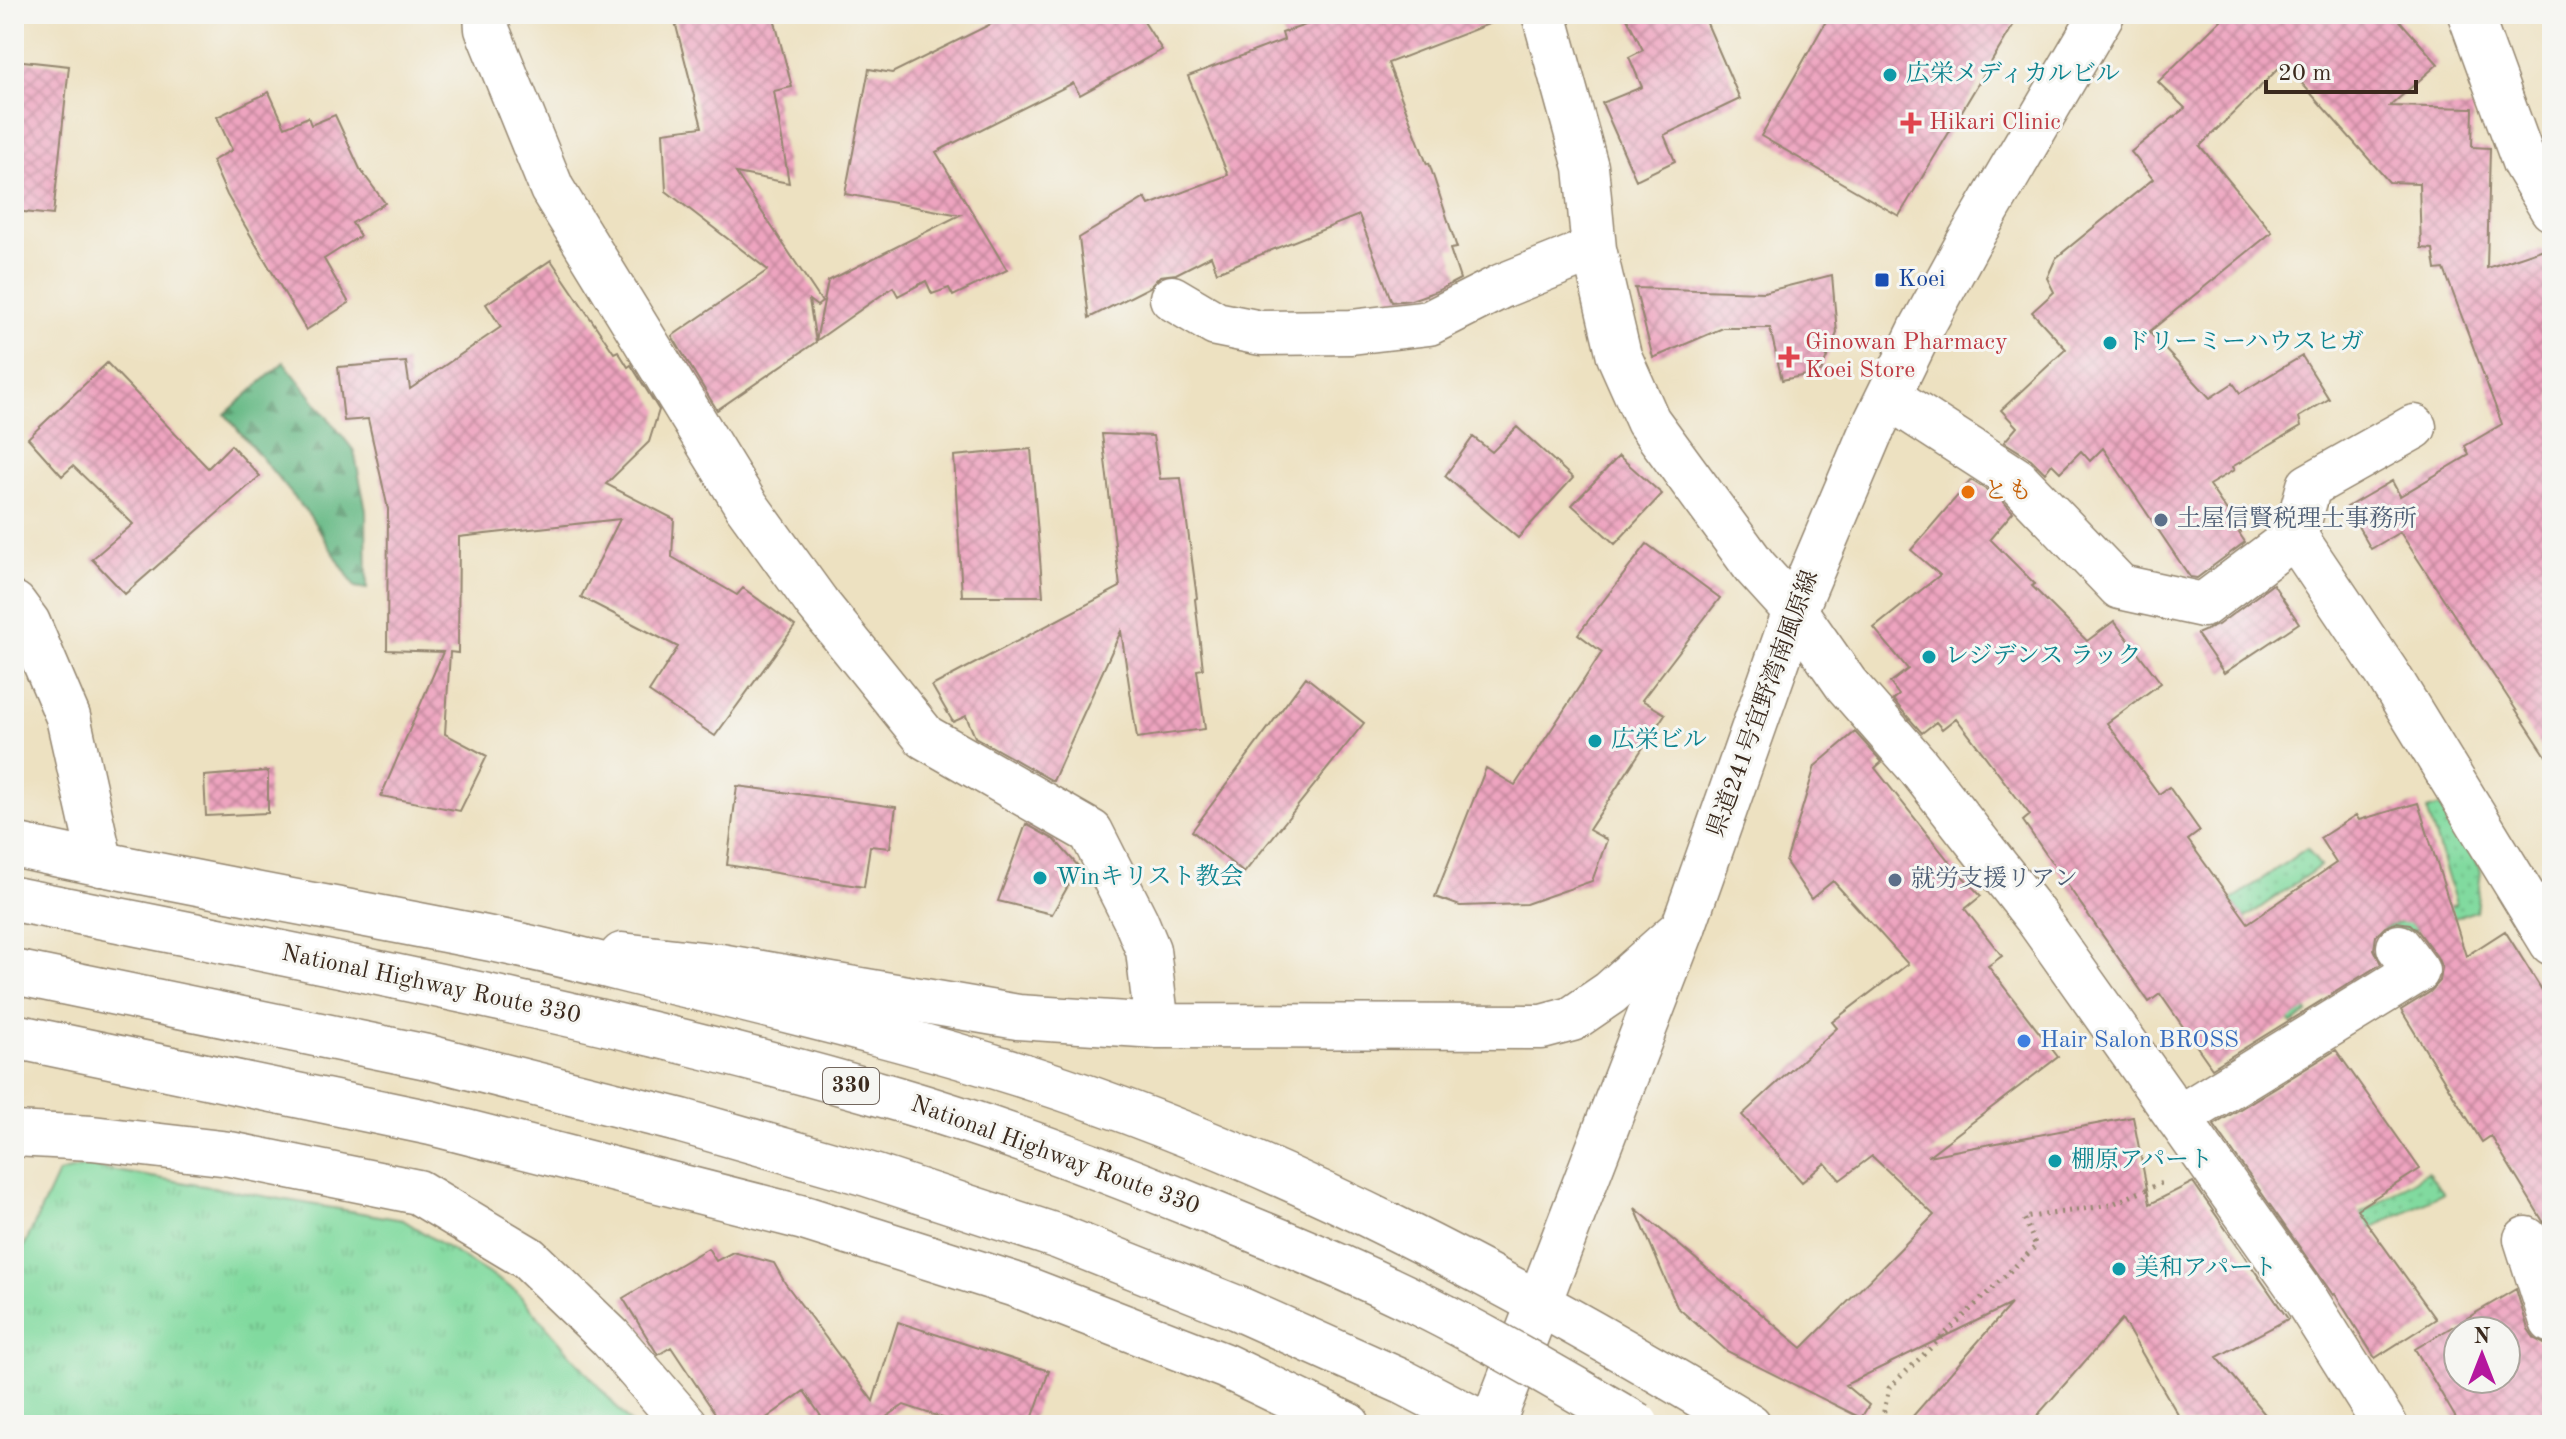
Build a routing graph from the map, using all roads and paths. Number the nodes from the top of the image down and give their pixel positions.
1 (486, 14) edge
2 (1544, 14) edge
3 (2102, 14) edge
4 (2470, 14) edge
5 (2552, 209) edge
6 (1594, 249) junction
7 (1172, 298) dead end
8 (1889, 397) junction
9 (2414, 427) dead end
10 (2295, 536) junction
11 (14, 604) edge
12 (1795, 611) junction
13 (14, 845) edge
14 (101, 864) junction
15 (14, 899) edge
16 (1683, 928) junction
17 (501, 941) junction
18 (2552, 943) edge
19 (2399, 947) dead end
20 (14, 972) edge
21 (1157, 1026) junction
22 (14, 1036) edge
23 (2178, 1118) junction
24 (14, 1134) edge
25 (2209, 1162) junction
26 (2526, 1239) dead end
27 (1539, 1303) junction
28 (2552, 1321) edge
29 (686, 1425) edge
30 (1348, 1425) edge
31 (1489, 1425) edge
32 (1637, 1425) edge
33 (1749, 1425) edge
34 (1876, 1425) edge
35 (2385, 1425) edge

1 - 21 main road
2 - 6 main road
3 - 8 main road, 県道241号宜野湾南風原線
4 - 5 main road
6 - 7 main road
6 - 12 main road
8 - 10 main road
8 - 12 main road, 県道241号宜野湾南風原線
9 - 10 main road
10 - 18 main road
11 - 14 main road
12 - 16 main road, 県道241号宜野湾南風原線
12 - 23 main road
13 - 14 main road
14 - 17 main road
15 - 32 main road, National Highway Route 330 / 330, bridge
16 - 21 main road
16 - 27 main road, 県道241号宜野湾南風原線
17 - 21 main road
17 - 27 main road
19 - 23 main road
20 - 31 main road
22 - 30 main road
23 - 25 main road
24 - 29 main road
25 - 34 path
25 - 35 main road
26 - 28 main road
27 - 31 main road, 県道241号宜野湾南風原線
27 - 33 main road

